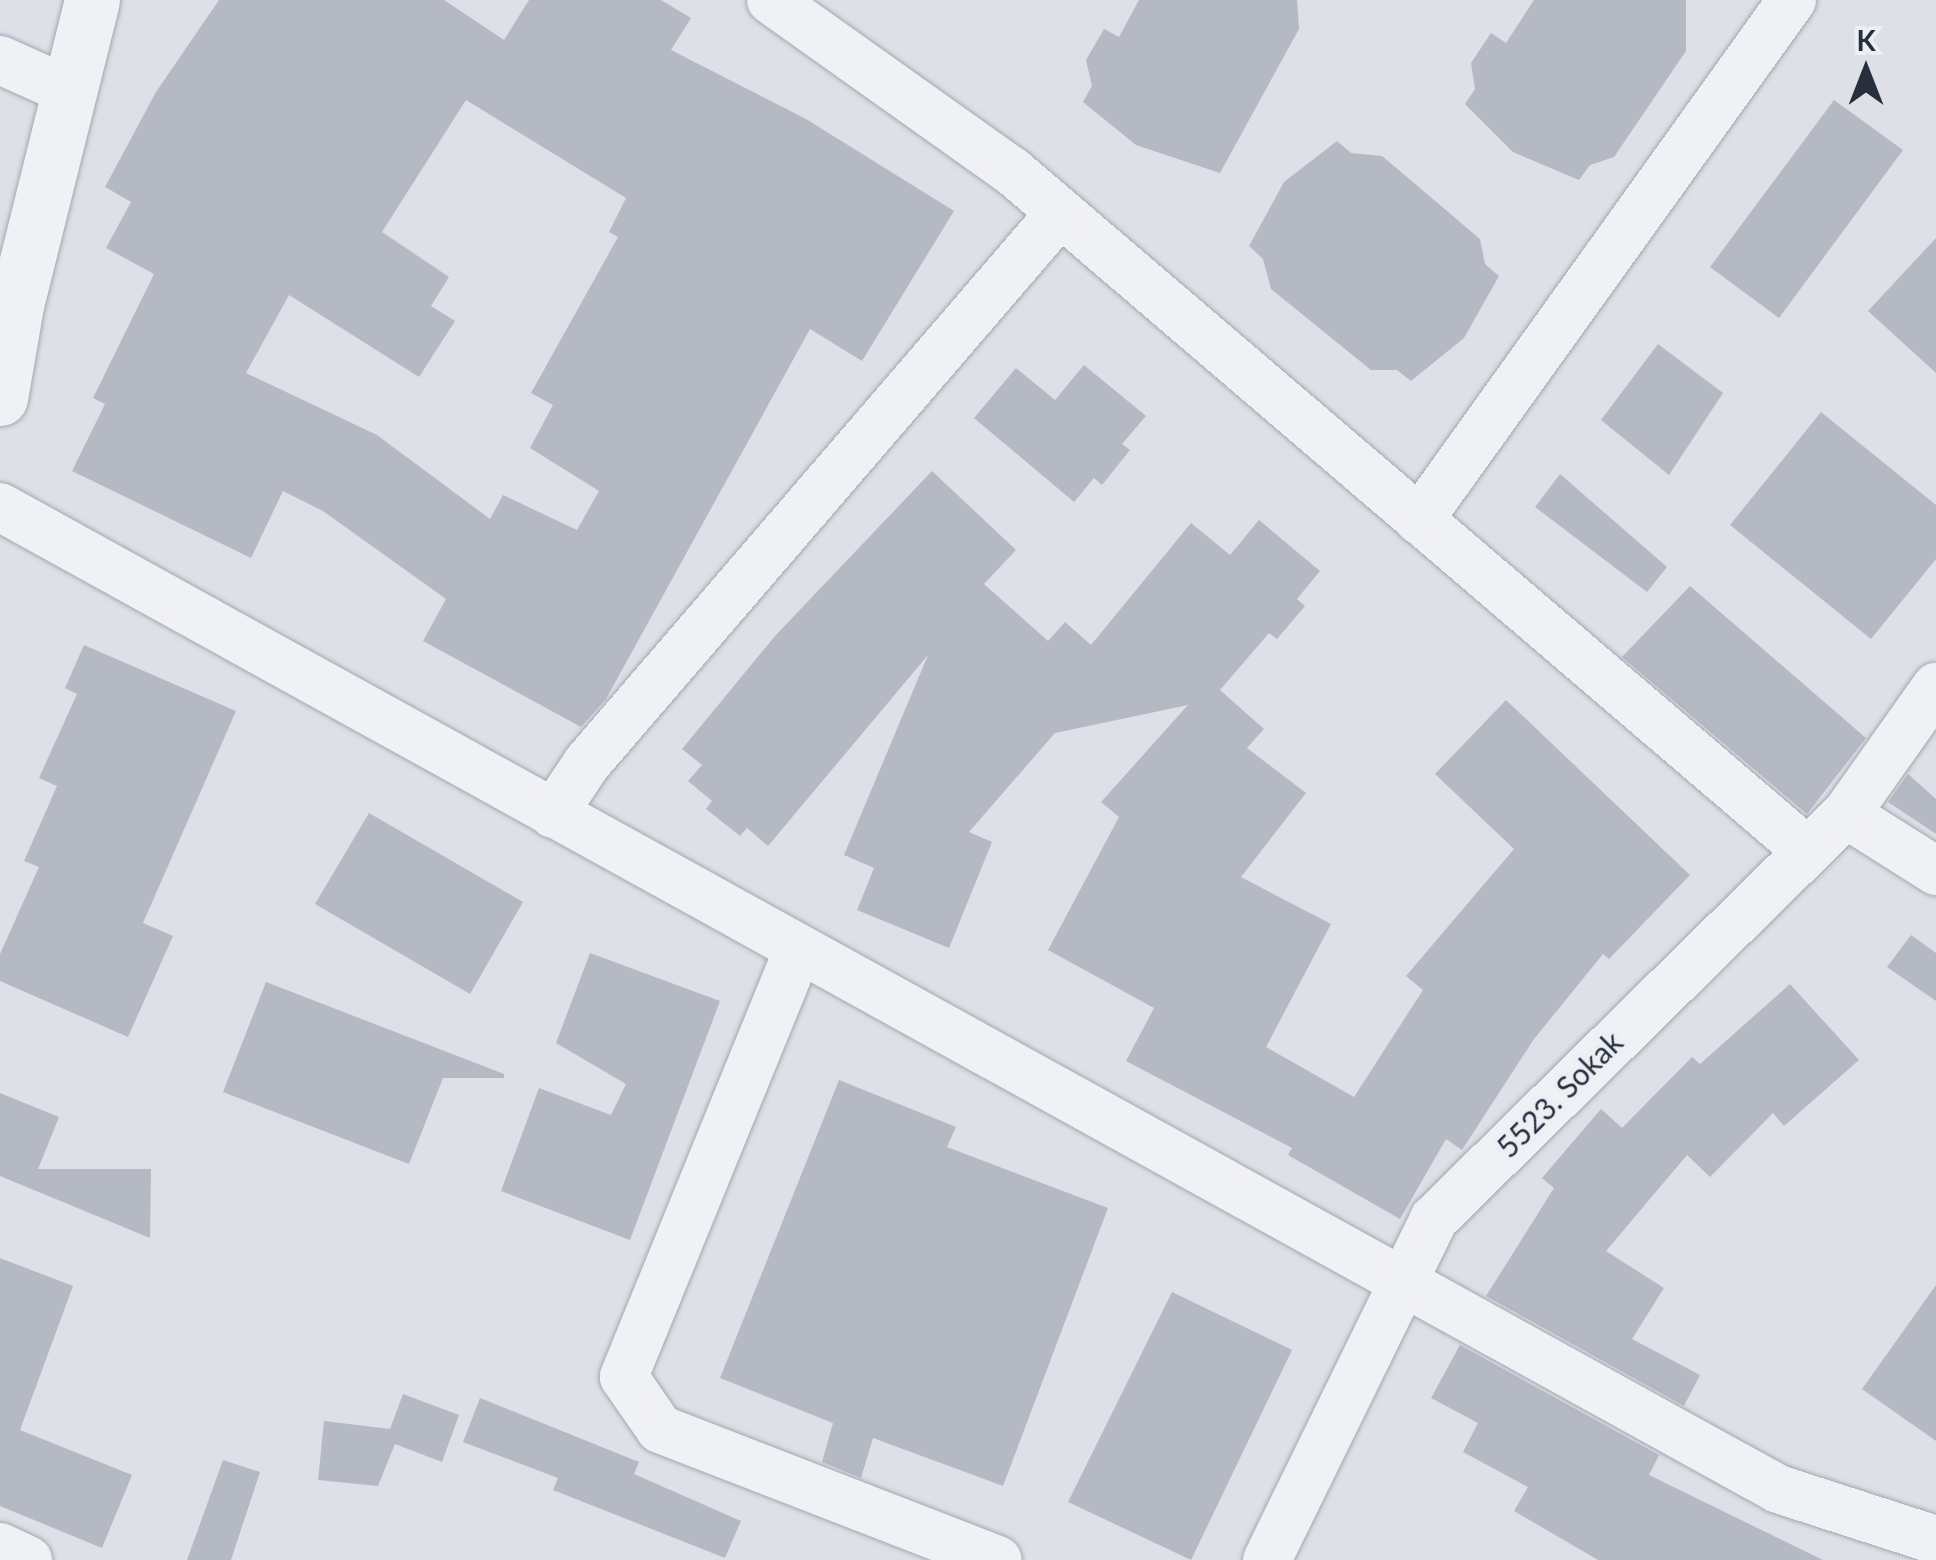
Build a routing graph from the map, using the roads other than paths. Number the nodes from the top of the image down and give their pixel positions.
1 (92, 0) edge
2 (770, 0) edge
3 (1792, 0) edge
4 (0, 60) edge
5 (67, 90) junction
6 (1060, 213) junction
7 (0, 398) edge
8 (0, 506) edge
9 (1420, 520) junction
10 (1936, 687) edge
11 (552, 814) junction
12 (1846, 814) junction
13 (1806, 850) junction
14 (1936, 871) edge
15 (798, 950) junction
16 (1404, 1287) junction
17 (1936, 1540) edge
18 (0, 1547) edge
19 (28, 1560) edge
20 (998, 1560) edge
21 (1267, 1560) edge

1 - 5 street
2 - 6 street
3 - 9 street
4 - 5 street
5 - 7 street
6 - 9 street
6 - 11 street
8 - 11 street
9 - 13 street
10 - 12 street, 5523. Sokak
11 - 15 street
12 - 13 street, 5523. Sokak
12 - 14 street
13 - 16 street, 5523. Sokak
15 - 16 street
15 - 20 street
16 - 17 street
16 - 21 street, 5523. Sokak
18 - 19 street

